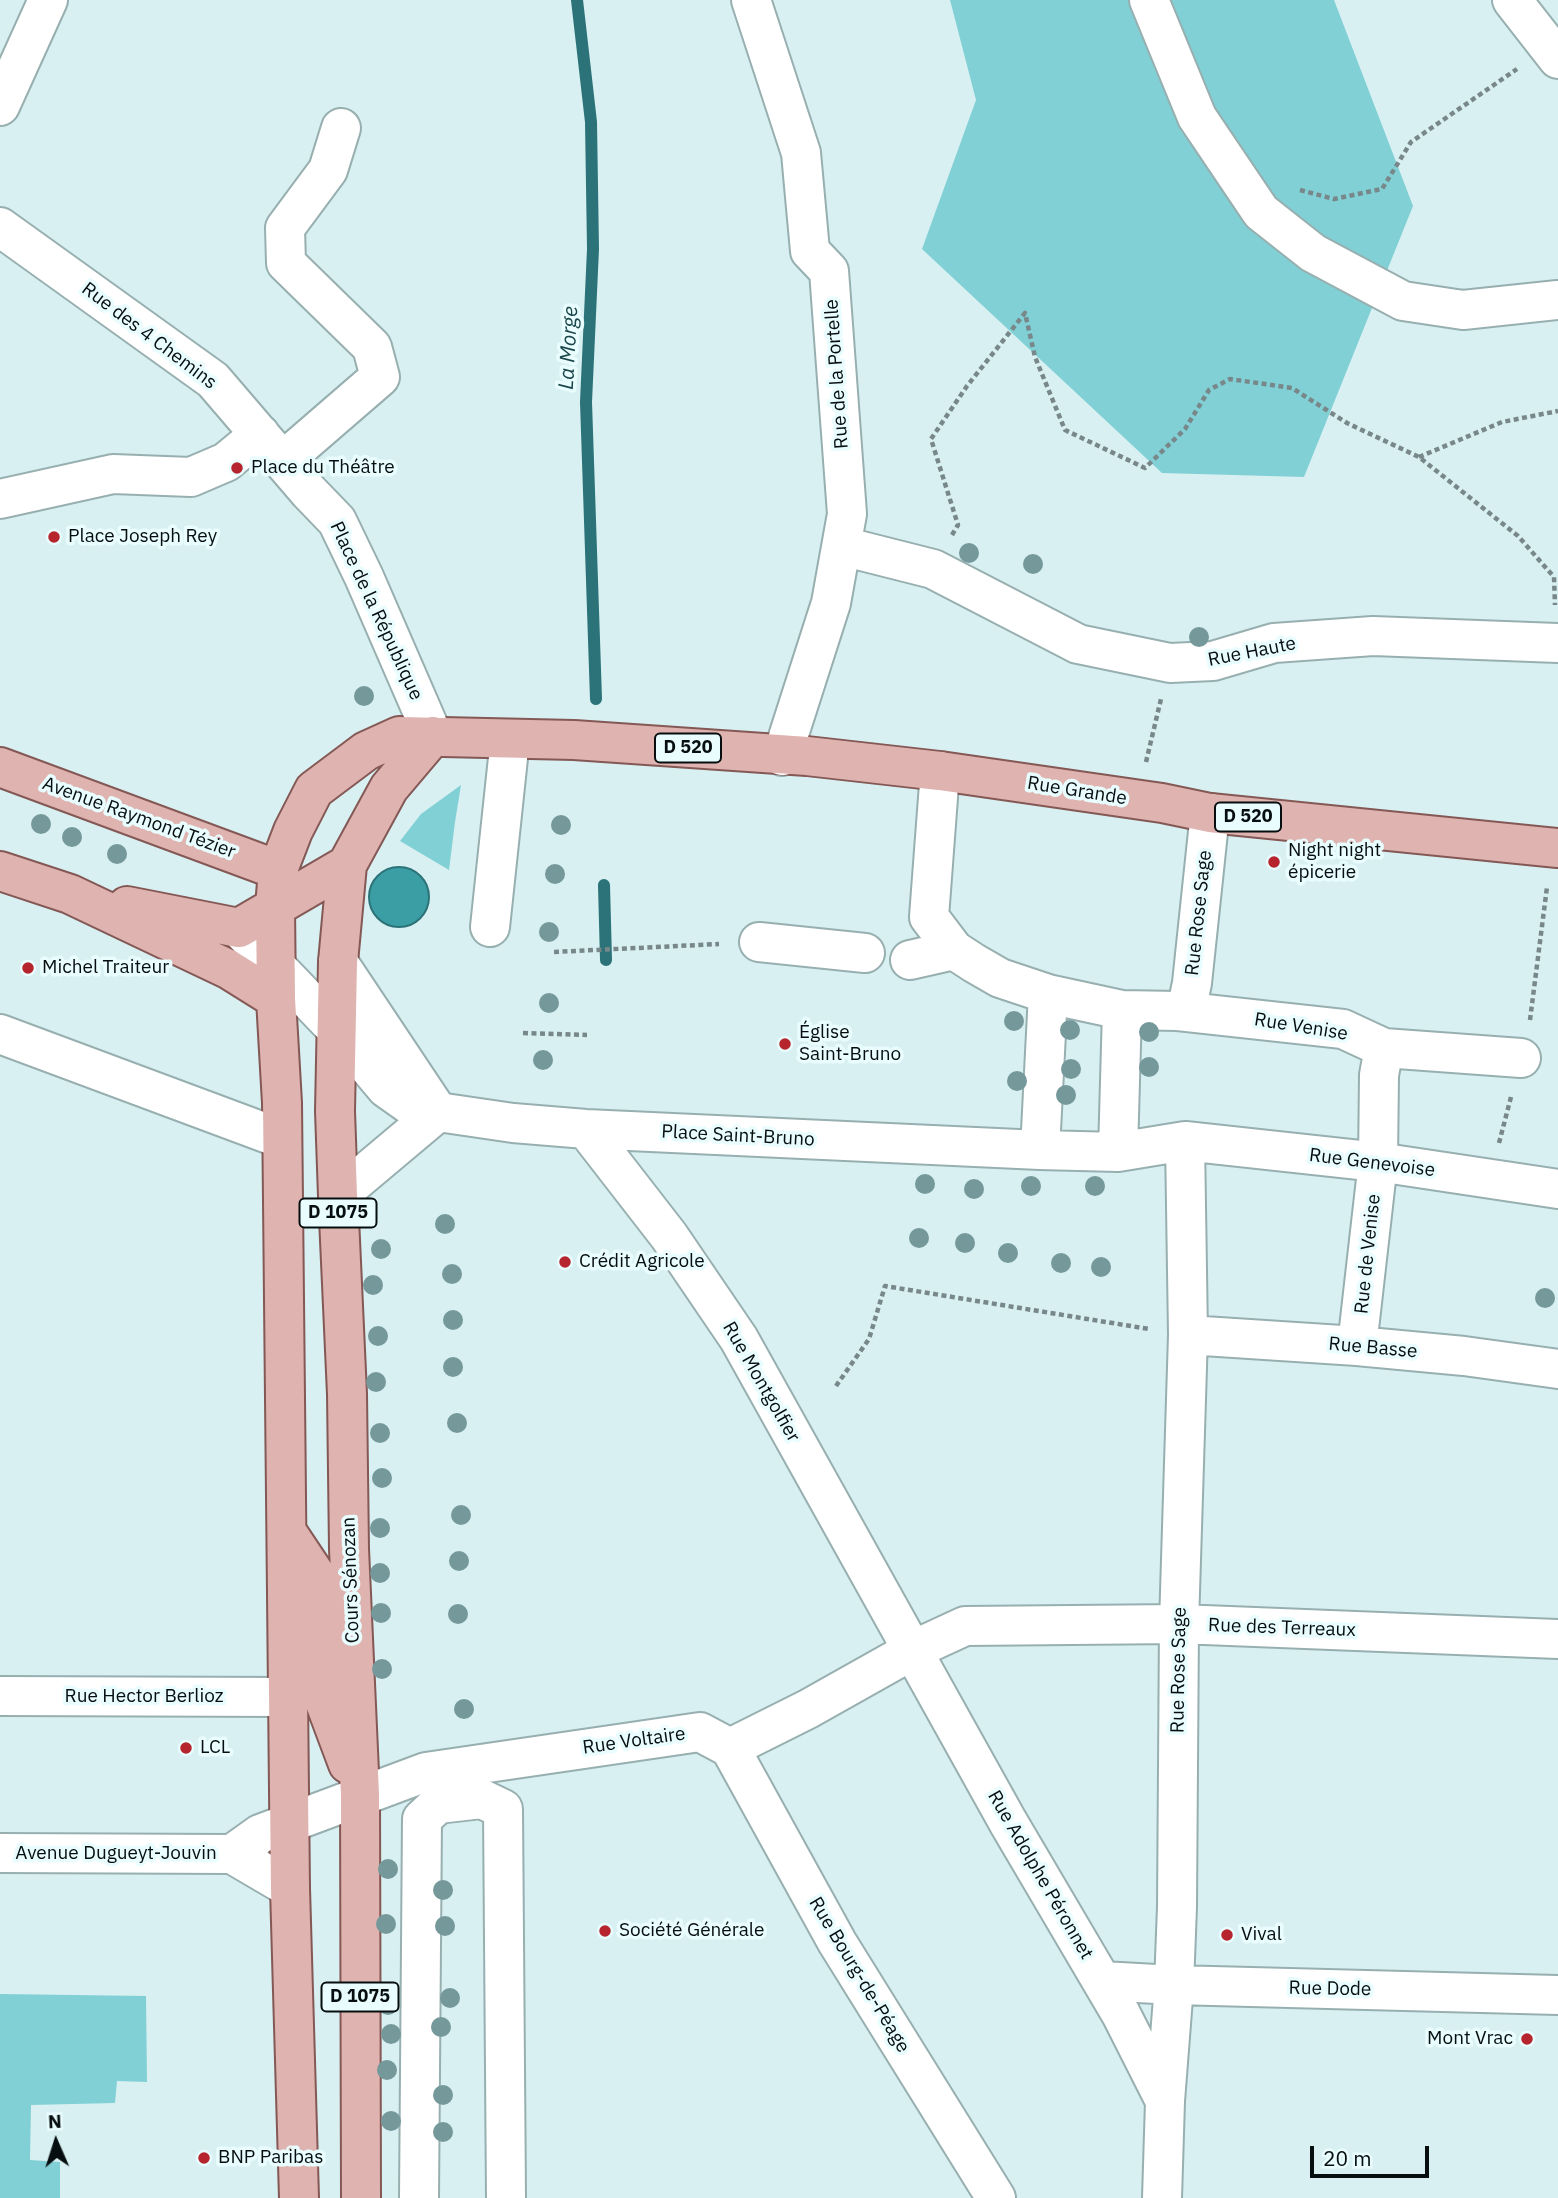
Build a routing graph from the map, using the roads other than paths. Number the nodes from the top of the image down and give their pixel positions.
1 (48, 0) edge
2 (751, 0) edge
3 (1149, 0) edge
4 (1512, 0) edge
5 (1553, 53) edge
6 (0, 106) edge
7 (341, 128) dead end
8 (0, 227) edge
9 (1558, 300) edge
10 (272, 447) junction
11 (0, 499) edge
12 (842, 546) junction
13 (1557, 643) edge
14 (433, 736) junction
15 (508, 740) junction
16 (782, 756) junction
17 (0, 767) edge
18 (940, 771) junction
19 (1210, 813) junction
20 (1555, 848) edge
21 (347, 864) junction
22 (0, 871) edge
23 (282, 891) junction
24 (70, 894) junction
25 (490, 927) dead end
26 (239, 928) junction
27 (759, 942) dead end
28 (954, 950) junction
29 (865, 953) dead end
30 (910, 960) dead end
31 (338, 962) junction
32 (275, 983) junction
33 (1048, 994) junction
34 (1122, 1010) junction
35 (1185, 1012) junction
36 (338, 1031) junction
37 (0, 1034) edge
38 (1384, 1048) junction
39 (1521, 1058) road end
40 (438, 1112) junction
41 (586, 1129) junction
42 (282, 1139) junction
43 (1185, 1141) junction
44 (1040, 1150) junction
45 (1118, 1152) junction
46 (1384, 1180) junction
47 (1558, 1189) edge
48 (338, 1196) junction
49 (1188, 1335) junction
50 (1364, 1342) junction
51 (1558, 1368) edge
52 (287, 1532) junction
53 (1179, 1624) junction
54 (1558, 1639) edge
55 (913, 1650) junction
56 (0, 1696) edge
57 (288, 1698) junction
58 (730, 1748) junction
59 (360, 1796) junction
60 (290, 1824) junction
61 (0, 1853) edge
62 (232, 1854) junction
63 (290, 1888) junction
64 (1102, 1981) junction
65 (1174, 1985) junction
66 (1558, 1995) edge
67 (1165, 2101) junction
68 (299, 2198) edge
69 (361, 2198) edge
70 (419, 2198) edge
71 (506, 2198) edge
72 (996, 2198) edge
73 (1161, 2198) edge

1 - 6 street
2 - 12 street, Rue de la Portelle
3 - 9 street
4 - 5 street
7 - 10 street
8 - 10 street, Rue des 4 Chemins
10 - 11 street
10 - 14 street, Place de la République
12 - 13 street, Rue Haute
12 - 16 street, Rue de la Portelle
14 - 15 main road, D 520
14 - 21 main road
14 - 23 main road, D 520
15 - 16 main road, Rue Grande / D 520
15 - 25 street
16 - 18 main road, Rue Grande / D 520
17 - 23 main road, Avenue Raymond Tézier
18 - 19 main road, Rue Grande / D 520
18 - 28 street
19 - 20 main road, Rue Grande / D 520
19 - 35 street, Rue Rose Sage
21 - 23 main road
21 - 31 main road
22 - 24 main road
23 - 26 main road
23 - 31 main road
23 - 32 main road, D 520
24 - 26 main road
24 - 32 main road
26 - 32 street, Place Saint-Bruno
27 - 29 street
28 - 30 street
28 - 33 street
31 - 36 main road, Cours Sénozan / D 1075
31 - 40 street
32 - 36 street, Place Saint-Bruno
32 - 42 main road
33 - 34 street
33 - 44 street
34 - 35 street
34 - 45 street
35 - 38 street, Rue Venise
36 - 40 street, Place Saint-Bruno
36 - 48 main road, Cours Sénozan / D 1075
37 - 42 street
38 - 39 street
38 - 46 street
40 - 41 street, Place Saint-Bruno
40 - 48 street
41 - 44 street, Place Saint-Bruno
41 - 55 street, Rue Montgolfier
42 - 52 main road
43 - 45 street, Place Saint-Bruno
43 - 46 street, Rue Genevoise
43 - 49 street, Rue Rose Sage
44 - 45 street, Place Saint-Bruno
46 - 47 street, Rue Genevoise
46 - 50 street, Rue de Venise
48 - 59 main road, Cours Sénozan / D 1075
49 - 50 street, Rue Basse
49 - 53 street, Rue Rose Sage
50 - 51 street, Rue Basse
52 - 57 main road
52 - 59 main road
53 - 54 street, Rue des Terreaux
53 - 55 street, Rue des Terreaux
53 - 65 street, Rue Rose Sage
55 - 58 street
55 - 64 street, Rue Adolphe Péronnet
56 - 57 street, Rue Hector Berlioz
57 - 60 main road
58 - 59 street, Rue Voltaire
58 - 72 street, Rue Bourg-de-Péage
59 - 60 street, Rue Voltaire
59 - 69 main road, Cours Sénozan / D 1075
60 - 62 street, Avenue Dugueyt-Jouvin
60 - 63 main road
61 - 62 street, Avenue Dugueyt-Jouvin
62 - 63 street, Avenue Dugueyt-Jouvin
63 - 68 main road
64 - 65 street, Rue Dode
64 - 67 street, Rue Adolphe Péronnet
65 - 66 street, Rue Dode
65 - 67 street, Rue Rose Sage
67 - 73 street, Rue Rose Sage
70 - 71 street

